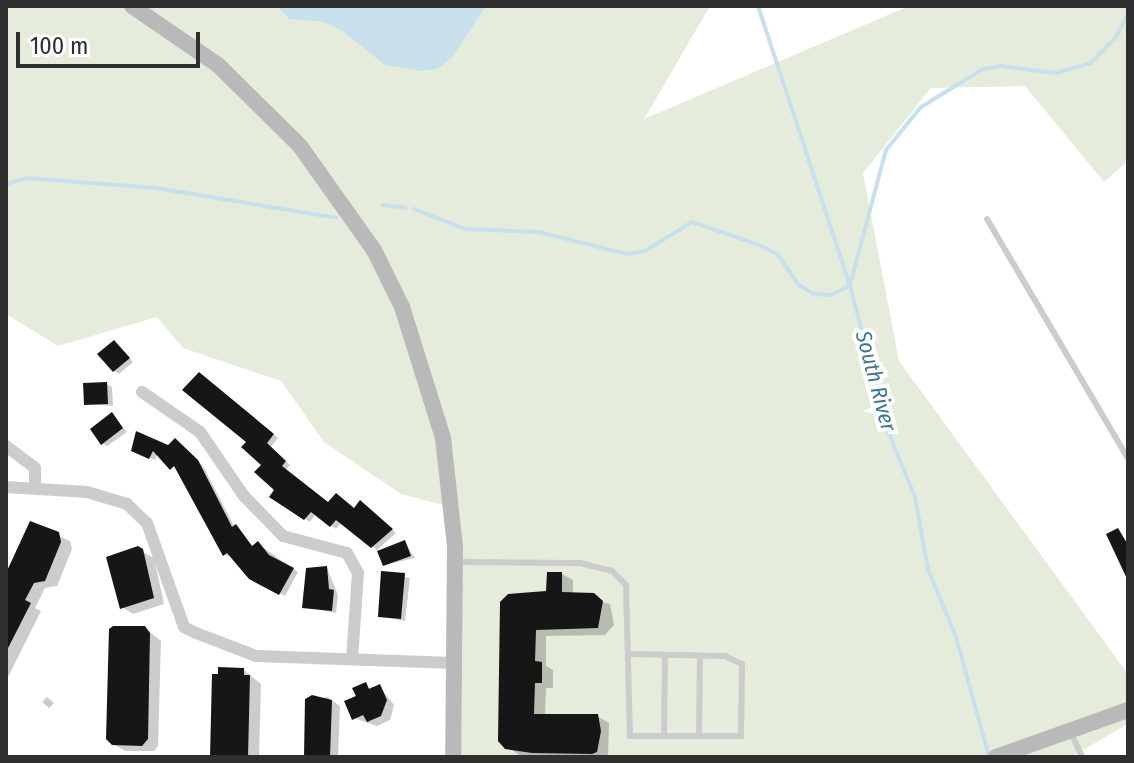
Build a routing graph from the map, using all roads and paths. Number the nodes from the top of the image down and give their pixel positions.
1 (132, 6) edge
2 (987, 219) dead end
3 (142, 392) dead end
4 (6, 446) edge
5 (1128, 458) edge
6 (6, 487) edge
7 (35, 488) junction
8 (455, 562) junction
9 (628, 654) junction
10 (665, 656) junction
11 (700, 656) junction
12 (352, 658) junction
13 (454, 663) junction
14 (1128, 710) edge
15 (1071, 733) junction
16 (664, 736) junction
17 (699, 736) junction
18 (453, 757) edge
19 (996, 757) edge
20 (1082, 757) edge

1 - 8 main road
2 - 5 lane
3 - 12 street
4 - 7 street
6 - 7 street
7 - 12 street
8 - 9 lane
8 - 13 main road
9 - 10 lane
9 - 16 lane
10 - 11 lane
10 - 16 lane
11 - 17 lane
11 - 17 lane
12 - 13 street
13 - 18 main road
14 - 15 main road
15 - 19 main road
15 - 20 lane
16 - 17 lane

